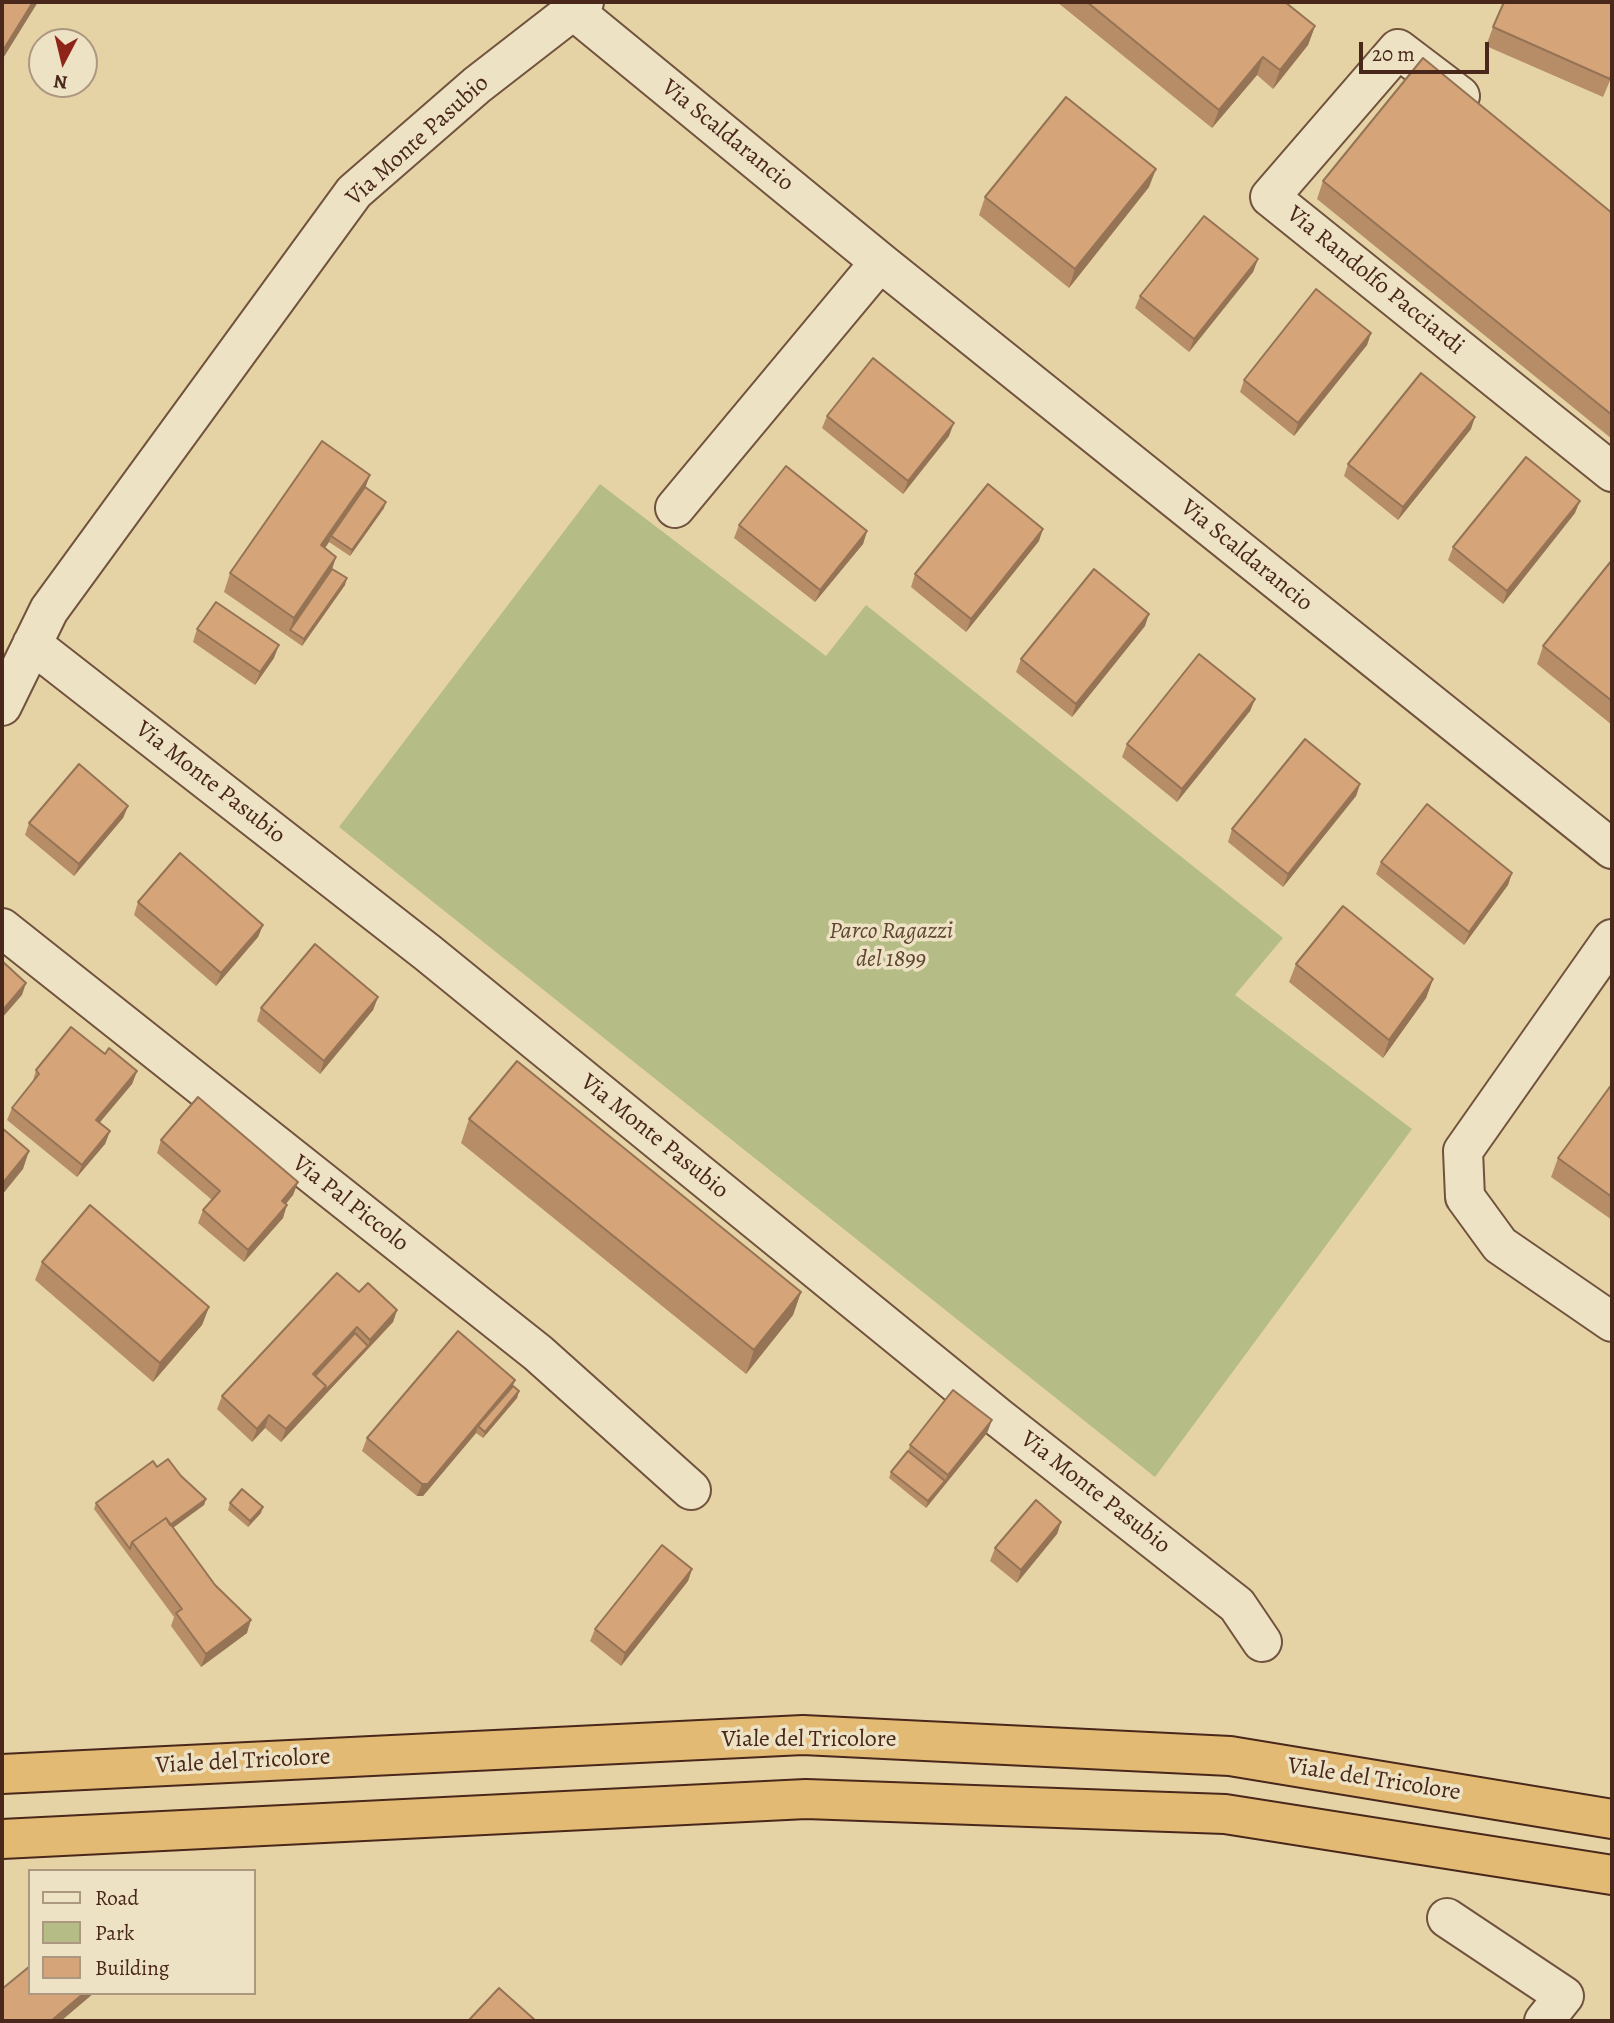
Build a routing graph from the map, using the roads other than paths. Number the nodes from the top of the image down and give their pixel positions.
1 (578, 6) edge
2 (1484, 115) edge
3 (880, 262) junction
4 (1612, 472) edge
5 (675, 508) dead end
6 (32, 645) junction
7 (2, 706) edge
8 (1612, 849) edge
9 (2, 928) edge
10 (1612, 939) edge
11 (1612, 1322) edge
12 (691, 1489) dead end
13 (1262, 1642) dead end
14 (2, 1774) edge
15 (1612, 1819) edge
16 (2, 1839) edge
17 (1612, 1875) edge
18 (1447, 1918) dead end
19 (1544, 2021) edge

1 - 3 street, Via Scaldarancio
1 - 6 street, Via Monte Pasubio
2 - 4 street, Via Randolfo Pacciardi
3 - 5 street
3 - 8 street, Via Scaldarancio
6 - 7 street, Via Monte Pasubio
6 - 13 street, Via Monte Pasubio
9 - 12 street, Via Pal Piccolo
10 - 11 street
14 - 15 highway, Viale del Tricolore
16 - 17 highway
18 - 19 street

